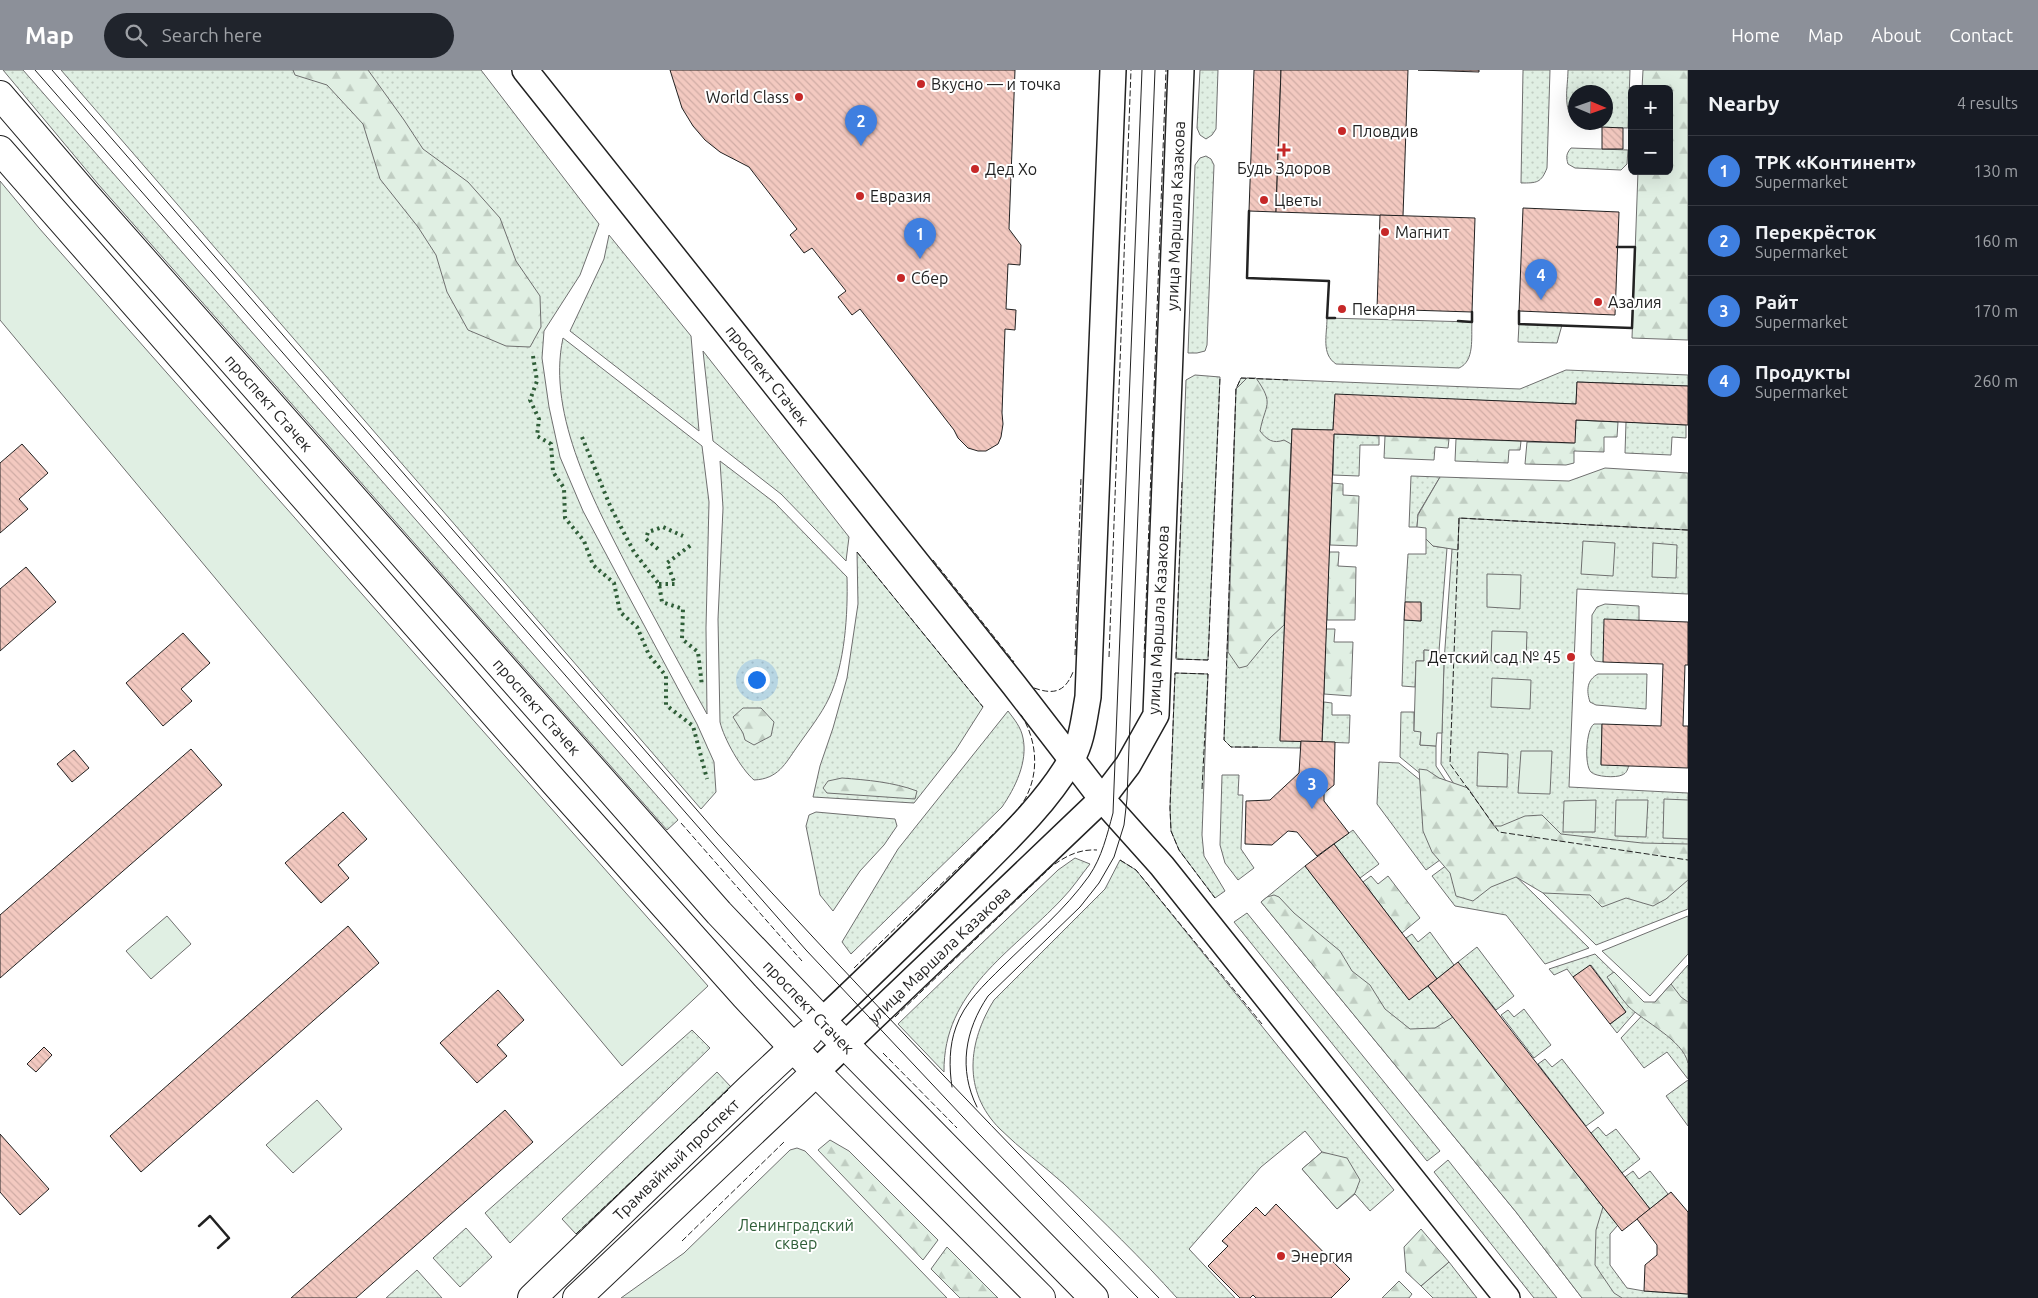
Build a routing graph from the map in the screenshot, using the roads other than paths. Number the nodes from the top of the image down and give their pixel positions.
1 (525, 70) edge
2 (1113, 70) edge
3 (1181, 70) edge
4 (0, 96) edge
5 (0, 150) edge
6 (1071, 760) junction
7 (1102, 799) junction
8 (822, 1021) junction
9 (845, 1045) junction
10 (794, 1047) junction
11 (816, 1072) junction
12 (532, 1298) edge
13 (577, 1298) edge
14 (1041, 1298) edge
15 (1094, 1298) edge
16 (1507, 1298) edge

1 - 6 street, проспект Стачек
2 - 6 street, улица Маршала Казакова
3 - 7 street, улица Маршала Казакова
4 - 8 main road, проспект Стачек
5 - 10 main road
6 - 7 street, проспект Стачек
6 - 8 street, улица Маршала Казакова
7 - 9 street, улица Маршала Казакова
7 - 16 street, проспект Стачек
8 - 9 main road, проспект Стачек
8 - 10 main road, Трамвайный проспект
9 - 11 street, Трамвайный проспект
9 - 15 main road, проспект Стачек
10 - 11 main road
10 - 12 main road, Трамвайный проспект
11 - 13 main road, Трамвайный проспект
11 - 14 main road

